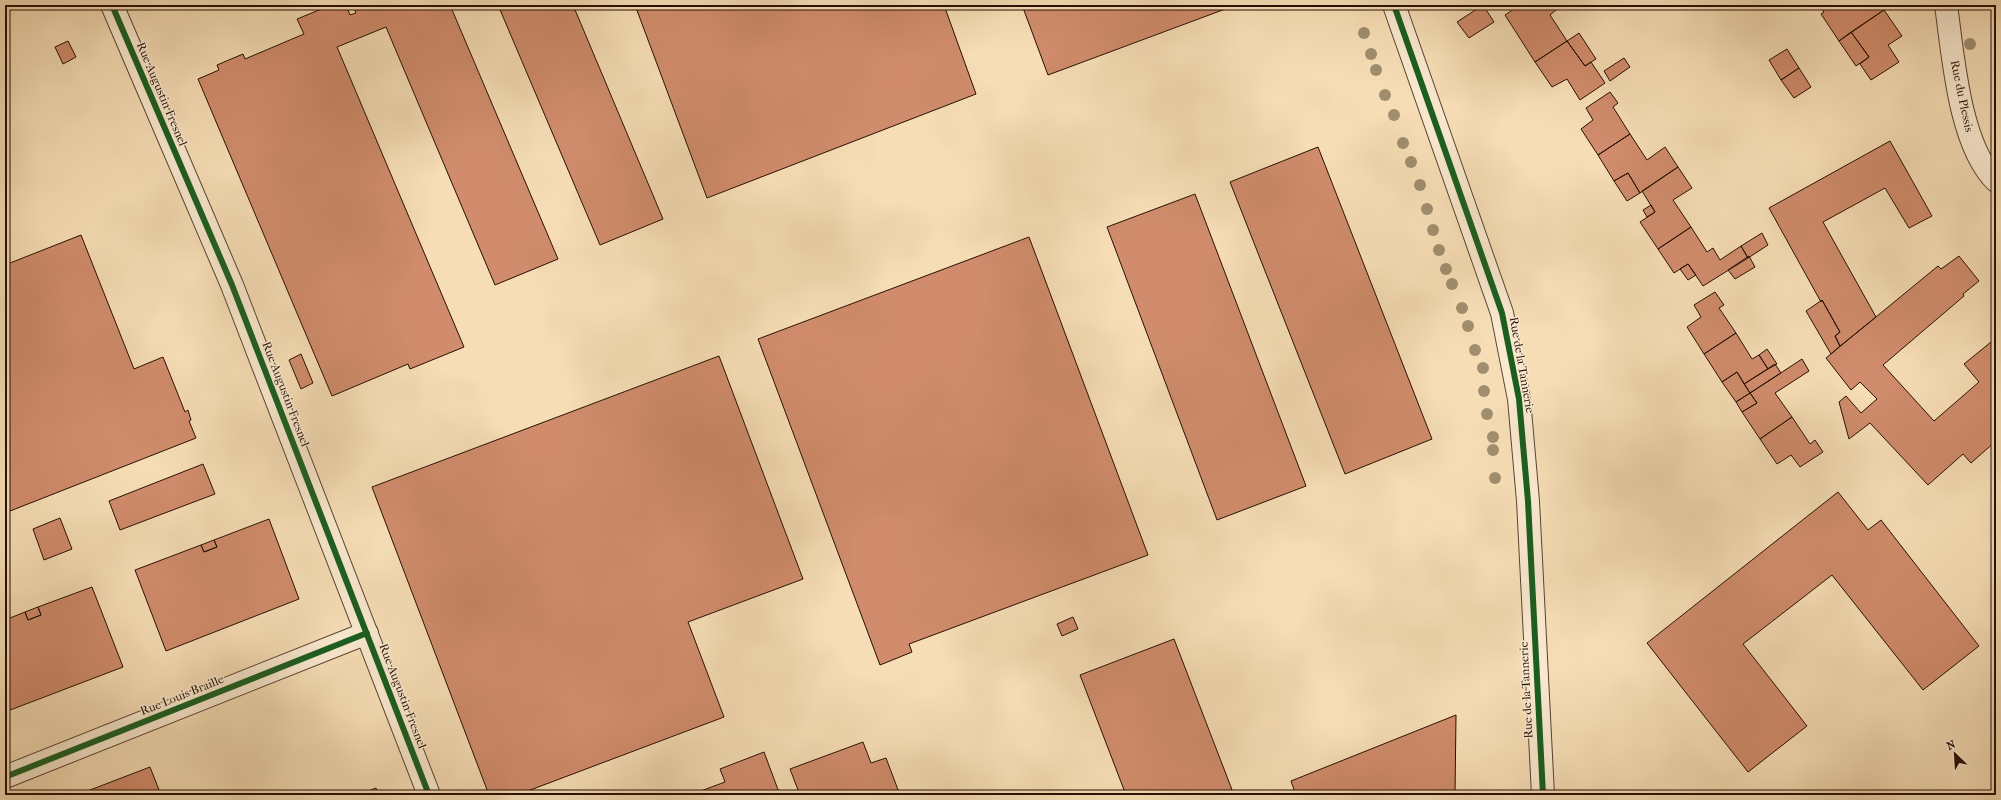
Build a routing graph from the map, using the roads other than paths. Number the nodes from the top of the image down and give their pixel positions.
1 (112, 5) edge
2 (1394, 5) edge
3 (1946, 5) edge
4 (1996, 181) edge
5 (367, 633) junction
6 (5, 777) edge
7 (429, 795) edge
8 (1543, 795) edge

1 - 5 street, Rue Augustin Fresnel
2 - 8 street, Rue de la Tannerie
3 - 4 street, Rue du Plessis
5 - 6 street, Rue Louis Braille
5 - 7 street, Rue Augustin Fresnel

